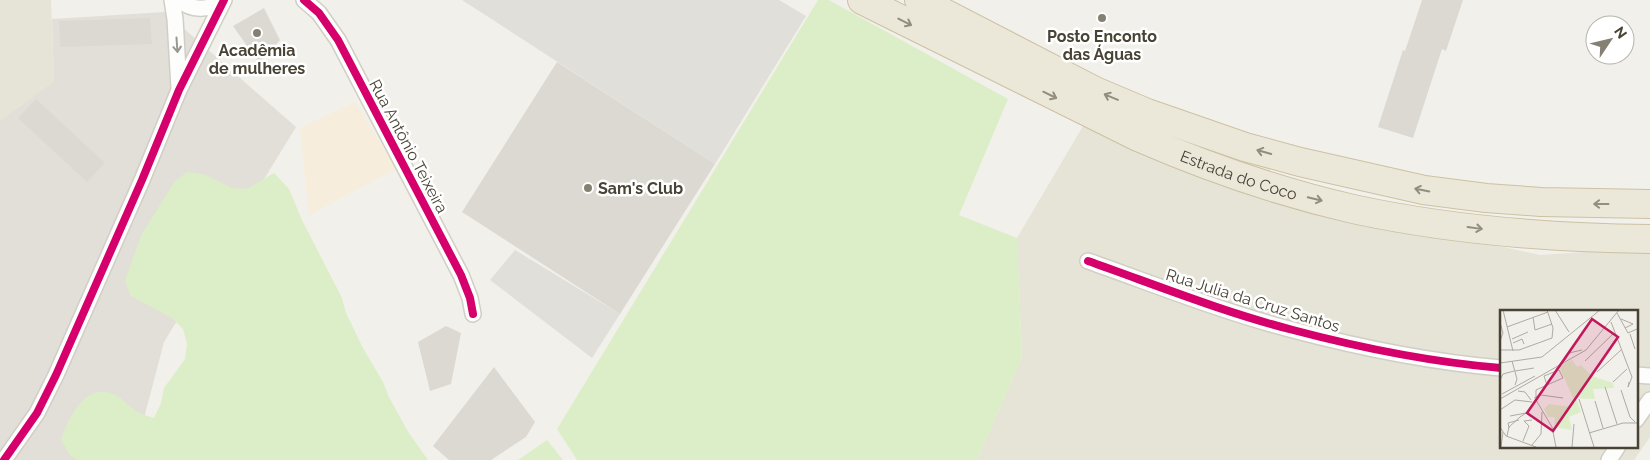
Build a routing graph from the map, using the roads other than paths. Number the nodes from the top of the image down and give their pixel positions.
1 (172, 0) edge
2 (179, 0) edge
3 (222, 0) edge
4 (304, 0) edge
5 (862, 0) edge
6 (919, 0) edge
7 (179, 90) junction
8 (1650, 204) edge
9 (1650, 239) edge
10 (1088, 261) dead end
11 (473, 314) dead end
12 (1500, 368) edge
13 (1650, 400) edge
14 (1638, 417) edge
15 (1617, 448) edge
16 (4, 460) edge
17 (1609, 460) edge

1 -> 7 street
2 - 3 street
3 - 7 street
4 - 11 street, Rua Antônio Teixeira
5 -> 9 highway, Estrada do Coco
8 -> 6 highway, Estrada do Coco
7 - 16 street
10 - 12 street, Rua Julia da Cruz Santos
13 - 14 street
15 - 17 street

